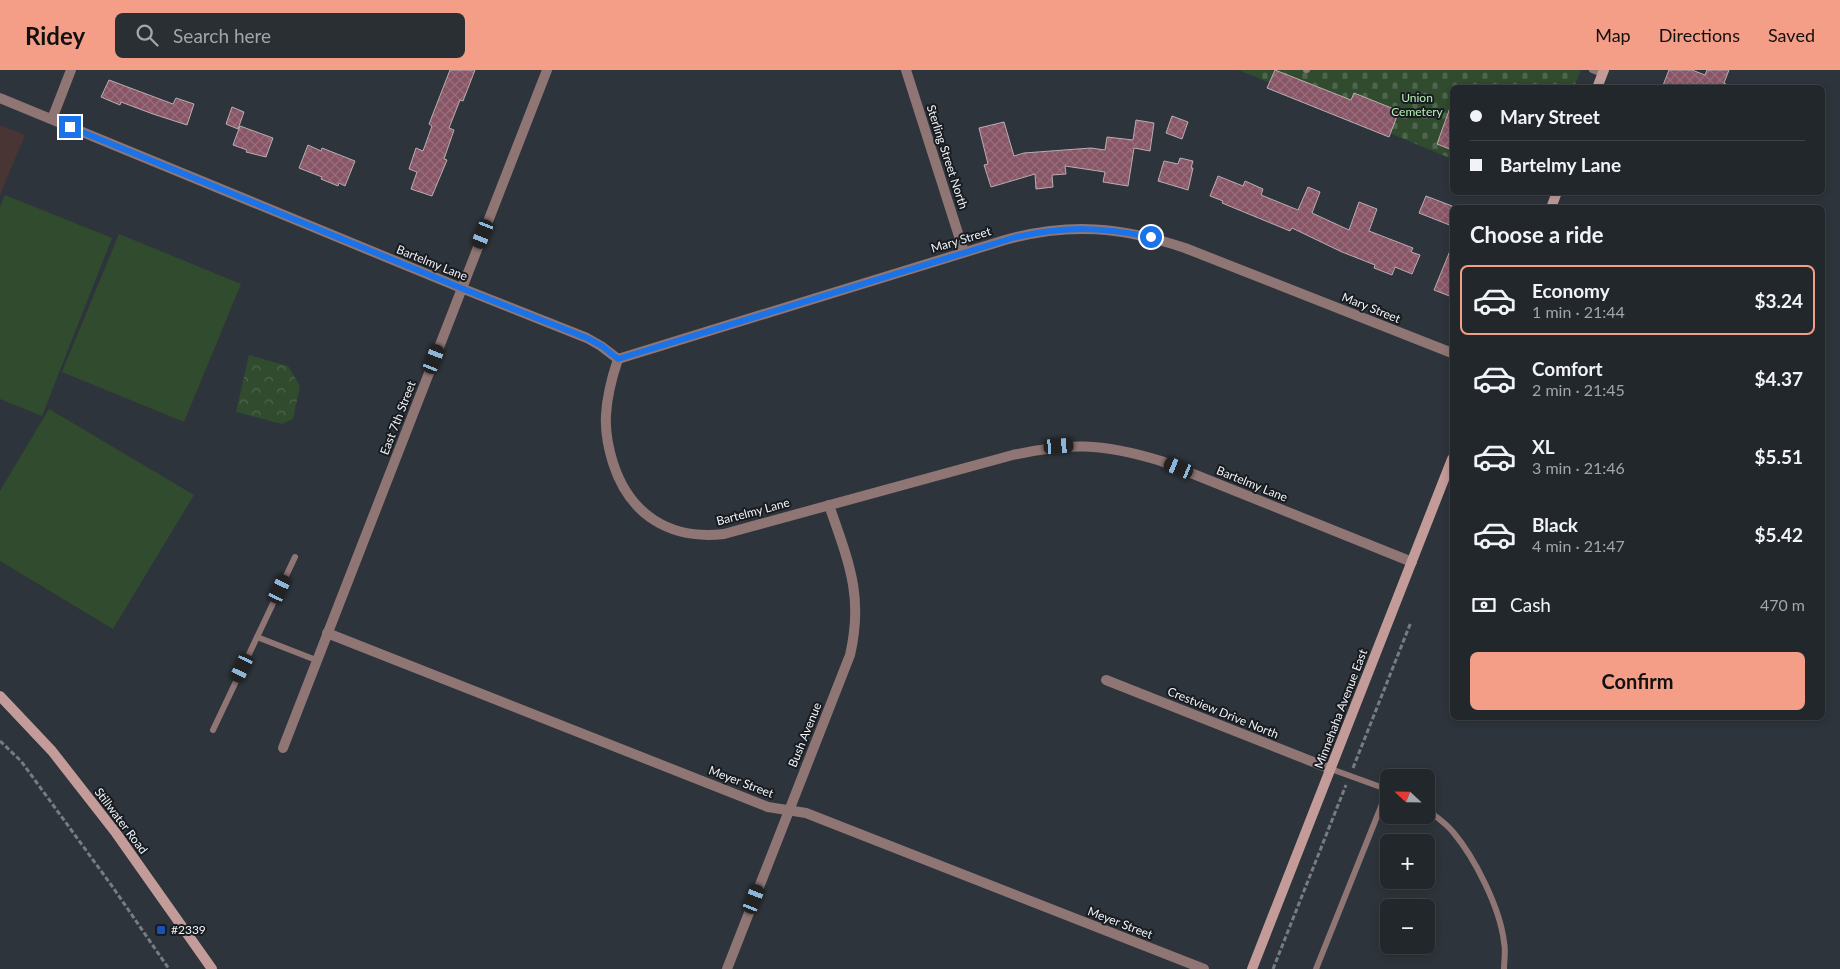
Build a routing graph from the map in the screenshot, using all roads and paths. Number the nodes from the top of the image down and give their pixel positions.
1 (71, 70) edge
2 (548, 70) edge
3 (906, 70) edge
4 (1599, 71) edge
5 (1597, 85) edge
6 (0, 98) edge
7 (52, 119) junction
8 (964, 252) junction
9 (461, 288) junction
10 (1450, 352) edge
11 (618, 359) junction
12 (1450, 464) edge
13 (829, 505) junction
14 (295, 556) dead end
15 (1412, 562) junction
16 (1411, 622) dead end
17 (327, 634) junction
18 (257, 637) junction
19 (316, 660) junction
20 (1106, 680) dead end
21 (0, 696) edge
22 (213, 730) dead end
23 (0, 741) edge
24 (283, 748) dead end
25 (1331, 769) junction
26 (1350, 776) junction
27 (1380, 787) edge
28 (1380, 810) edge
29 (788, 811) junction
30 (1435, 816) edge
31 (169, 969) edge
32 (212, 969) edge
33 (727, 969) edge
34 (1204, 969) edge
35 (1252, 969) edge
36 (1273, 969) edge
37 (1316, 969) edge
38 (1504, 969) edge

1 - 7 street
2 - 9 street, East 7th Street
3 - 8 street, Sterling Street North
4 - 5 main road
6 - 7 street, Bartelmy Lane
7 - 9 street, Bartelmy Lane
8 - 10 street, Mary Street
8 - 11 street, Mary Street
9 - 11 street, Bartelmy Lane
9 - 17 street, East 7th Street
11 - 13 street, Bartelmy Lane
12 - 15 main road, Minnehaha Avenue East
13 - 15 street, Bartelmy Lane
13 - 29 street, Bush Avenue
14 - 18 lane
15 - 25 main road, Minnehaha Avenue East
16 - 26 path
17 - 19 street, East 7th Street
17 - 29 street, Meyer Street
18 - 19 lane
18 - 22 lane
19 - 24 street, East 7th Street
20 - 25 street, Crestview Drive North
21 - 32 main road, Stillwater Road
23 - 31 path
25 - 26 lane
25 - 35 main road, Minnehaha Avenue East
26 - 27 lane
26 - 36 path
28 - 37 lane
29 - 33 street, Bush Avenue
29 - 34 street, Meyer Street
30 - 38 lane

